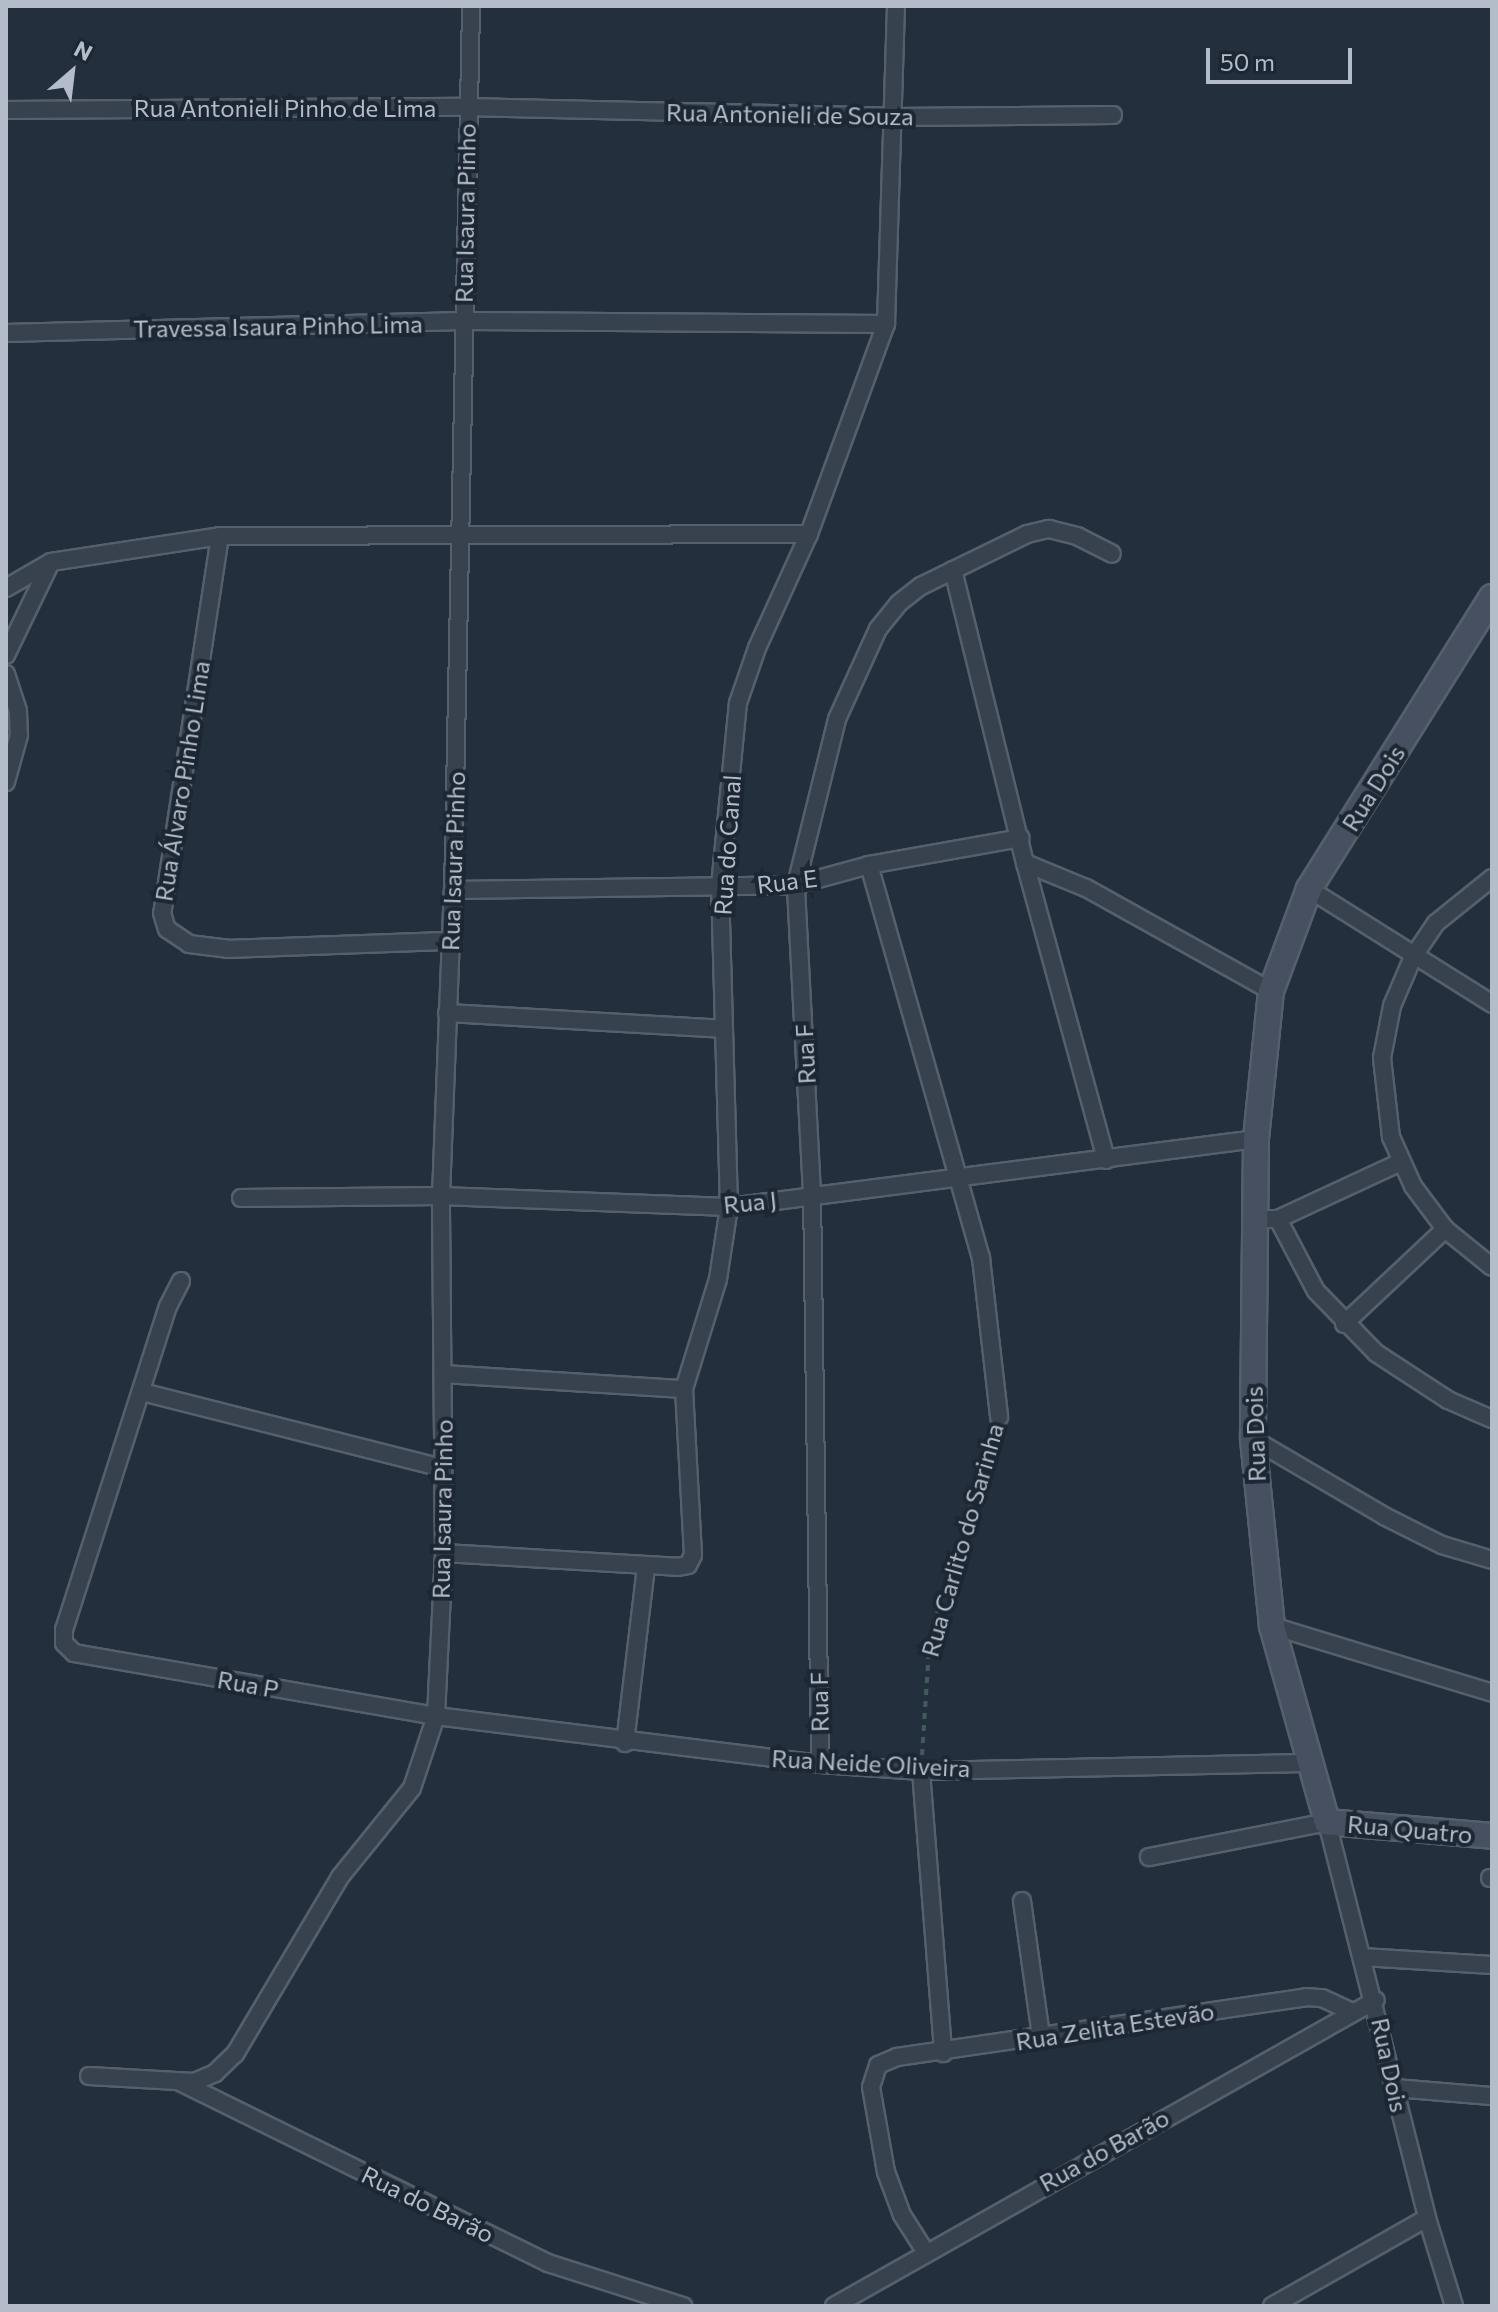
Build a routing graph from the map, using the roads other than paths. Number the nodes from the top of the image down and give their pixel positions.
1 (471, 6) edge
2 (896, 6) edge
3 (467, 107) junction
4 (6, 110) edge
5 (1113, 115) dead end
6 (893, 117) junction
7 (462, 321) junction
8 (886, 324) junction
9 (6, 333) edge
10 (461, 533) junction
11 (809, 534) junction
12 (220, 536) junction
13 (1112, 554) dead end
14 (51, 562) junction
15 (953, 570) junction
16 (6, 588) edge
17 (1492, 597) edge
18 (6, 655) edge
19 (6, 674) edge
20 (6, 782) edge
21 (1021, 838) junction
22 (1025, 863) junction
23 (869, 865) junction
24 (1492, 878) edge
25 (796, 885) junction
26 (720, 886) junction
27 (1309, 889) junction
28 (453, 890) junction
29 (451, 941) junction
30 (1413, 957) junction
31 (1271, 991) junction
32 (1492, 1004) edge
33 (447, 1013) junction
34 (723, 1029) junction
35 (1256, 1139) junction
36 (1106, 1160) junction
37 (1401, 1162) junction
38 (959, 1174) junction
39 (812, 1194) junction
40 (441, 1196) junction
41 (241, 1198) dead end
42 (729, 1207) junction
43 (1253, 1219) junction
44 (1278, 1219) junction
45 (1445, 1229) junction
46 (1492, 1267) edge
47 (181, 1281) dead end
48 (1344, 1324) junction
49 (443, 1374) junction
50 (684, 1389) junction
51 (142, 1392) junction
52 (999, 1417) road end
53 (1492, 1419) edge
54 (1253, 1439) junction
55 (443, 1468) junction
56 (444, 1553) junction
57 (1492, 1560) edge
58 (646, 1566) junction
59 (1272, 1626) junction
60 (1492, 1693) edge
61 (436, 1716) junction
62 (625, 1743) junction
63 (1308, 1763) junction
64 (820, 1764) junction
65 (921, 1771) junction
66 (1327, 1822) junction
67 (1492, 1836) edge
68 (1149, 1857) dead end
69 (1022, 1901) dead end
70 (1362, 1957) junction
71 (1492, 1965) edge
72 (1376, 2000) junction
73 (1350, 2011) junction
74 (1041, 2036) junction
75 (943, 2053) junction
76 (89, 2076) dead end
77 (182, 2083) junction
78 (1394, 2088) junction
79 (1492, 2096) edge
80 (1427, 2218) junction
81 (925, 2251) junction
82 (683, 2306) edge
83 (834, 2306) edge
84 (1272, 2306) edge
85 (1454, 2306) edge

1 - 3 street, Rua Isaura Pinho
2 - 6 street, Rua do Canal
3 - 4 street, Rua Antonieli Pinho de Lima
3 - 6 street, Rua Antonieli de Souza
3 - 7 street, Rua Isaura Pinho
5 - 6 street, Rua Antonieli de Souza
6 - 8 street, Rua do Canal
7 - 8 street, Travessa Isaura Pinho Lima
7 - 9 street, Travessa Isaura Pinho Lima
7 - 10 street, Rua Isaura Pinho
8 - 11 street, Rua do Canal
10 - 11 street
10 - 12 street
10 - 28 street, Rua Isaura Pinho
11 - 26 street, Rua do Canal
12 - 14 street
12 - 29 street, Rua Álvaro Pinho Lima
13 - 15 street, Rua F
14 - 16 street
14 - 18 street
15 - 21 street
15 - 25 street, Rua F
17 - 27 street, Rua Dois
19 - 20 street
21 - 22 street
21 - 23 street, Rua E
22 - 31 street
22 - 36 street
23 - 25 street, Rua E
23 - 38 street, Rua Carlito do Sarinha
24 - 30 street
25 - 26 street, Rua E
25 - 39 street, Rua F
26 - 28 street, Rua E
26 - 34 street, Rua do Canal
27 - 30 street
27 - 31 street, Rua Dois
28 - 29 street, Rua Isaura Pinho
29 - 33 street, Rua Isaura Pinho
30 - 32 street
30 - 37 street
31 - 35 street, Rua Dois
33 - 34 street
33 - 40 street, Rua Isaura Pinho
34 - 42 street, Rua do Canal
35 - 36 street, Rua J
35 - 43 street, Rua Dois
36 - 38 street, Rua J
37 - 44 street
37 - 45 street
38 - 39 street, Rua J
38 - 52 street, Rua Carlito do Sarinha
39 - 42 street, Rua J
39 - 64 street, Rua F
40 - 41 street, Rua J
40 - 42 street, Rua J
40 - 49 street, Rua Isaura Pinho
42 - 50 street, Rua do Canal
43 - 44 street
43 - 54 street, Rua Dois
44 - 48 street
45 - 46 street
45 - 48 street
47 - 51 street
48 - 53 street
49 - 50 street
49 - 55 street, Rua Isaura Pinho
50 - 58 street
51 - 55 street
51 - 61 street, Rua P
54 - 57 street
54 - 59 street, Rua Dois
55 - 56 street, Rua Isaura Pinho
56 - 58 street
56 - 61 street, Rua Isaura Pinho
58 - 62 street
59 - 60 street
59 - 63 street, Rua Dois
61 - 62 street, Rua Neide Oliveira
61 - 77 street, Rua Isaura Pinho
62 - 64 street, Rua Neide Oliveira
63 - 65 street, Rua Neide Oliveira
63 - 66 street, Rua Dois
64 - 65 street, Rua Neide Oliveira
65 - 75 street
66 - 67 street, Rua Quatro
66 - 68 street
66 - 70 street, Rua Dois
69 - 74 street
70 - 71 street
70 - 72 street, Rua Dois
72 - 73 street, Rua do Barão
72 - 78 street, Rua Dois
73 - 74 street, Rua Zelita Estevão
73 - 81 street, Rua do Barão
74 - 75 street, Rua Zelita Estevão
75 - 81 street, Rua Zelita Estevão
76 - 77 street
77 - 82 street, Rua do Barão
78 - 79 street
78 - 80 street, Rua Dois
80 - 84 street
80 - 85 street, Rua Dois
81 - 83 street, Rua do Barão

